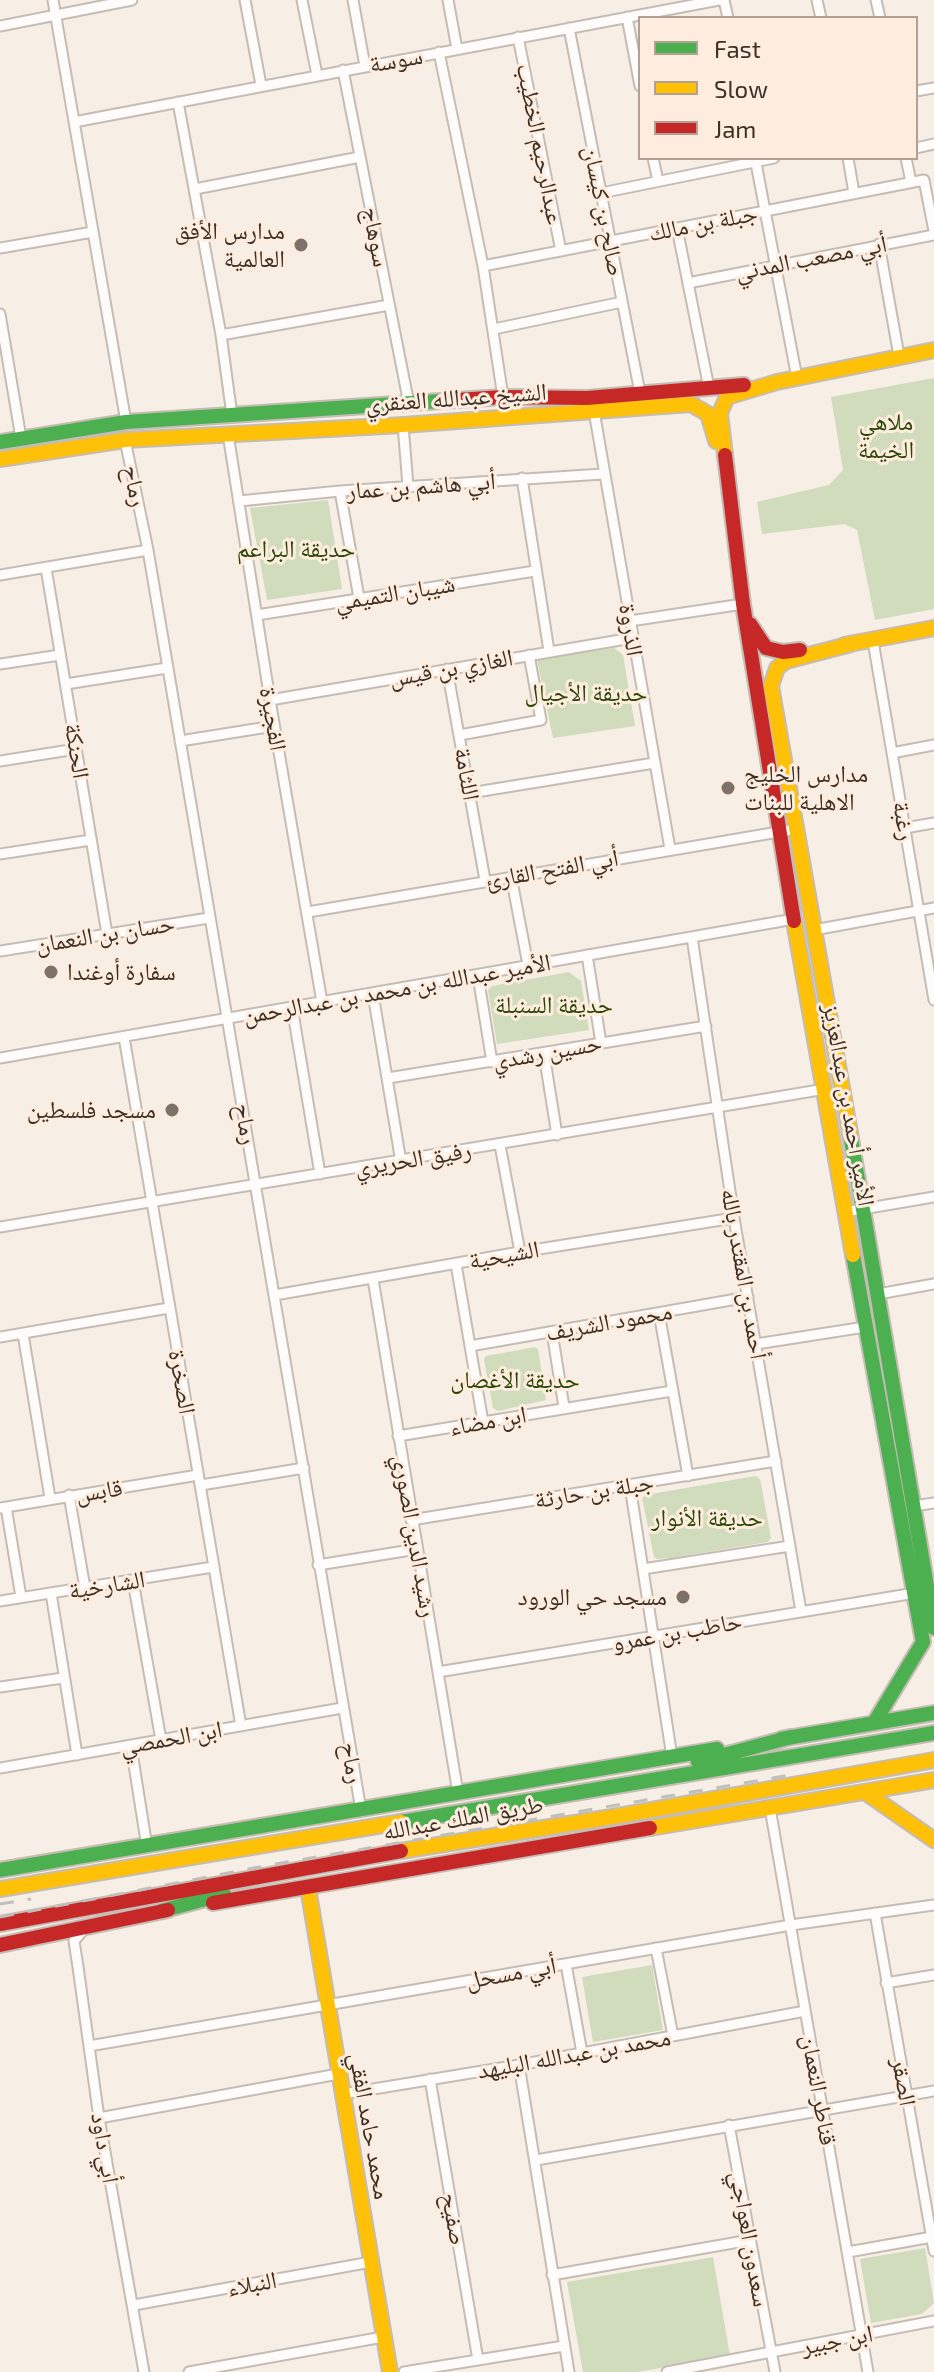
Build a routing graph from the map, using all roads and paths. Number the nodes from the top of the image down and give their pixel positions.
1 (53, 0) edge
2 (132, 0) edge
3 (245, 0) edge
4 (302, 0) edge
5 (353, 0) edge
6 (448, 0) edge
7 (722, 0) edge
8 (55, 16) junction
9 (627, 17) junction
10 (0, 26) edge
11 (569, 28) junction
12 (518, 37) junction
13 (457, 49) junction
14 (439, 52) junction
15 (365, 66) junction
16 (343, 70) junction
17 (317, 75) junction
18 (638, 75) edge
19 (261, 85) junction
20 (178, 102) junction
21 (74, 122) junction
22 (360, 157) junction
23 (653, 160) edge
24 (755, 160) edge
25 (848, 160) edge
26 (906, 160) edge
27 (658, 181) junction
28 (911, 182) junction
29 (195, 189) junction
30 (601, 193) junction
31 (854, 193) junction
32 (931, 199) edge
33 (765, 211) junction
34 (677, 228) junction
35 (93, 232) junction
36 (934, 233) edge
37 (610, 241) junction
38 (879, 244) junction
39 (0, 248) edge
40 (561, 251) junction
41 (775, 265) junction
42 (483, 266) junction
43 (688, 283) junction
44 (622, 302) junction
45 (389, 305) junction
46 (0, 314) edge
47 (1, 329) edge
48 (494, 329) junction
49 (221, 335) junction
50 (934, 350) edge
51 (899, 356) junction
52 (797, 378) junction
53 (777, 382) junction
54 (709, 388) junction
55 (640, 393) junction
56 (503, 397) junction
57 (541, 399) junction
58 (409, 404) junction
59 (589, 406) junction
60 (546, 414) junction
61 (232, 415) junction
62 (126, 422) junction
63 (403, 425) junction
64 (228, 434) junction
65 (21, 438) junction
66 (125, 440) junction
67 (0, 442) edge
68 (0, 459) edge
69 (603, 474) junction
70 (522, 478) junction
71 (726, 480) junction
72 (408, 486) junction
73 (340, 491) junction
74 (239, 501) junction
75 (148, 550) junction
76 (46, 568) junction
77 (535, 571) junction
78 (0, 575) edge
79 (359, 598) junction
80 (745, 611) junction
81 (257, 615) junction
82 (630, 621) junction
83 (934, 628) edge
84 (632, 638) junction
85 (873, 641) junction
86 (851, 644) junction
87 (549, 651) junction
88 (60, 655) junction
89 (529, 655) junction
90 (0, 664) edge
91 (167, 668) junction
92 (447, 669) junction
93 (66, 684) junction
94 (270, 700) junction
95 (274, 726) junction
96 (460, 735) junction
97 (180, 741) junction
98 (934, 745) edge
99 (76, 749) junction
100 (892, 753) junction
101 (0, 761) edge
102 (654, 763) junction
103 (470, 793) junction
104 (934, 823) edge
105 (905, 828) junction
106 (788, 830) junction
107 (91, 840) junction
108 (670, 849) junction
109 (0, 854) edge
110 (511, 876) junction
111 (485, 880) junction
112 (934, 908) edge
113 (919, 911) junction
114 (308, 912) junction
115 (209, 918) junction
116 (794, 919) junction
117 (814, 930) junction
118 (107, 934) junction
119 (692, 937) junction
120 (0, 951) edge
121 (587, 955) junction
122 (528, 965) junction
123 (478, 976) junction
124 (373, 994) junction
125 (934, 1000) edge
126 (322, 1002) junction
127 (292, 1007) junction
128 (227, 1019) junction
129 (706, 1026) junction
130 (124, 1037) junction
131 (601, 1043) junction
132 (544, 1054) junction
133 (0, 1058) edge
134 (492, 1062) junction
135 (388, 1078) junction
136 (825, 1089) junction
137 (717, 1107) junction
138 (848, 1126) junction
139 (832, 1130) junction
140 (557, 1135) junction
141 (500, 1145) junction
142 (401, 1162) junction
143 (320, 1174) junction
144 (257, 1186) junction
145 (934, 1197) edge
146 (151, 1201) junction
147 (863, 1209) junction
148 (845, 1212) junction
149 (734, 1218) junction
150 (0, 1227) edge
151 (520, 1252) junction
152 (456, 1264) junction
153 (373, 1279) junction
154 (934, 1284) edge
155 (878, 1294) junction
156 (275, 1295) junction
157 (748, 1297) junction
158 (169, 1308) junction
159 (659, 1313) junction
160 (865, 1327) junction
161 (552, 1332) junction
162 (23, 1334) junction
163 (0, 1337) edge
164 (756, 1344) junction
165 (470, 1346) junction
166 (672, 1391) junction
167 (564, 1407) junction
168 (483, 1422) junction
169 (398, 1436) junction
170 (776, 1461) junction
171 (304, 1468) junction
172 (688, 1476) junction
173 (200, 1480) junction
174 (630, 1486) junction
175 (69, 1495) junction
176 (50, 1498) junction
177 (934, 1503) edge
178 (914, 1506) junction
179 (3, 1507) edge
180 (411, 1520) junction
181 (790, 1546) junction
182 (417, 1549) junction
183 (318, 1565) junction
184 (213, 1567) junction
185 (643, 1569) junction
186 (133, 1581) junction
187 (85, 1588) junction
188 (51, 1593) junction
189 (915, 1593) junction
190 (21, 1597) junction
191 (0, 1601) edge
192 (801, 1611) junction
193 (934, 1628) edge
194 (653, 1636) junction
195 (438, 1672) junction
196 (63, 1678) junction
197 (0, 1687) edge
198 (342, 1708) junction
199 (934, 1713) edge
200 (874, 1723) junction
201 (241, 1726) junction
202 (934, 1733) edge
203 (791, 1737) junction
204 (161, 1740) junction
205 (131, 1746) junction
206 (77, 1755) junction
207 (672, 1757) junction
208 (934, 1760) edge
209 (0, 1768) edge
210 (934, 1780) edge
211 (599, 1790) junction
212 (865, 1792) junction
213 (458, 1793) junction
214 (770, 1808) junction
215 (361, 1810) junction
216 (744, 1811) junction
217 (612, 1817) junction
218 (338, 1834) junction
219 (934, 1840) edge
220 (150, 1847) junction
221 (348, 1861) junction
222 (0, 1870) edge
223 (308, 1888) junction
224 (0, 1889) edge
225 (934, 1905) edge
226 (161, 1911) junction
227 (875, 1913) junction
228 (0, 1924) edge
229 (791, 1925) junction
230 (85, 1928) junction
231 (0, 1945) edge
232 (656, 1948) junction
233 (566, 1964) junction
234 (934, 1975) edge
235 (886, 1983) junction
236 (327, 2005) junction
237 (805, 2011) junction
238 (673, 2036) junction
239 (89, 2046) junction
240 (582, 2053) junction
241 (519, 2065) junction
242 (338, 2074) junction
243 (430, 2079) junction
244 (934, 2091) edge
245 (343, 2094) junction
246 (906, 2096) junction
247 (822, 2109) junction
248 (99, 2118) junction
249 (729, 2125) junction
250 (536, 2160) junction
251 (932, 2237) junction
252 (750, 2240) junction
253 (934, 2251) edge
254 (848, 2252) junction
255 (371, 2262) junction
256 (552, 2275) junction
257 (134, 2305) junction
258 (934, 2321) edge
259 (862, 2335) junction
260 (383, 2337) junction
261 (564, 2346) junction
262 (771, 2353) junction
263 (478, 2360) junction
264 (144, 2372) edge
265 (189, 2372) edge
266 (390, 2372) edge
267 (404, 2372) edge
268 (569, 2372) edge
269 (667, 2372) edge
270 (775, 2372) edge
271 (868, 2372) edge

1 - 8 street
2 - 8 street
3 - 19 street
4 - 17 street
5 - 15 street
6 - 13 street
7 - 9 street, سوسة
8 - 10 street
8 - 21 street
9 - 11 street, سوسة
9 - 18 street
11 - 12 street, سوسة
11 - 30 street, صالح بن كيسان
12 - 13 street, سوسة
12 - 40 street, عبدالرحيم الخطيب
13 - 14 street, سوسة
14 - 15 street, سوسة
14 - 42 street
15 - 16 street, سوسة
16 - 17 street, سوسة
16 - 22 street, سوهاج
17 - 19 street, سوسة
19 - 20 street, سوسة
20 - 21 street, سوسة
20 - 29 street
21 - 35 street
22 - 29 street
22 - 45 street, سوهاج
23 - 27 street
24 - 27 street
24 - 33 street
25 - 31 street
26 - 28 street
27 - 30 street
28 - 31 street, جبلة بن مالك
28 - 32 street, جبلة بن مالك
29 - 49 street
30 - 37 street, صالح بن كيسان
31 - 33 street, جبلة بن مالك
32 - 36 street
33 - 34 street, جبلة بن مالك
33 - 41 street
34 - 37 street, جبلة بن مالك
34 - 43 street
35 - 39 street
35 - 62 street
36 - 38 street, أبي مصعب المدني
37 - 40 street, جبلة بن مالك
37 - 44 street, صالح بن كيسان
38 - 41 street, أبي مصعب المدني
38 - 51 street
40 - 42 street, جبلة بن مالك
41 - 43 street, أبي مصعب المدني
41 - 52 street
42 - 48 street
43 - 54 street
44 - 48 street
44 - 55 street, صالح بن كيسان
45 - 49 street
45 - 58 street, سوهاج
46 - 47 street
47 - 65 street
48 - 56 street
49 - 61 street
50 - 51 main road, الشيخ عبدالله العنقري
51 - 52 main road, الشيخ عبدالله العنقري
52 - 53 main road, الشيخ عبدالله العنقري
53 - 54 main road, الشيخ عبدالله العنقري
53 - 71 main road, الشيخ عبدالله العنقري
54 - 55 main road, الشيخ عبدالله العنقري
55 - 59 main road, الشيخ عبدالله العنقري
56 - 57 main road, الشيخ عبدالله العنقري
56 - 58 main road, الشيخ عبدالله العنقري
57 - 59 main road, الشيخ عبدالله العنقري
57 - 60 main road
58 - 61 main road, الشيخ عبدالله العنقري
59 - 60 main road, الشيخ عبدالله العنقري
59 - 69 street, الذروة
59 - 71 main road, الشيخ عبدالله العنقري
60 - 63 main road, الشيخ عبدالله العنقري
61 - 62 main road, الشيخ عبدالله العنقري
62 - 65 main road, الشيخ عبدالله العنقري
63 - 64 main road, الشيخ عبدالله العنقري
63 - 72 street
64 - 66 main road, الشيخ عبدالله العنقري
64 - 74 street, الفجيرة
65 - 67 main road, الشيخ عبدالله العنقري
66 - 68 main road, الشيخ عبدالله العنقري
66 - 75 street, رماح
69 - 70 street, أبي هاشم بن عمار
69 - 82 street, الذروة
70 - 72 street, أبي هاشم بن عمار
70 - 77 street
71 - 80 main road, الأمير أحمد بن عبدالعزيز
72 - 73 street, أبي هاشم بن عمار
73 - 74 street, أبي هاشم بن عمار
73 - 79 street
74 - 81 street, الفجيرة
75 - 76 street
75 - 91 street, رماح
76 - 78 street
76 - 88 street, الحنكة
77 - 79 street, شيبان التميمي
77 - 87 street
79 - 81 street, شيبان التميمي
80 - 82 street
80 - 86 main road
80 - 106 main road, الأمير أحمد بن عبدالعزيز
81 - 94 street, الفجيرة
82 - 84 street, الذروة
83 - 85 main road
84 - 87 street, الغازي بن قيس
84 - 102 street, الذروة
85 - 86 main road
85 - 100 street, رغبة
86 - 106 main road, الأمير أحمد بن عبدالعزيز
87 - 89 street, الغازي بن قيس
88 - 90 street
88 - 93 street, الحنكة
89 - 92 street, الغازي بن قيس
89 - 96 street
91 - 93 street
91 - 97 street, رماح
92 - 94 street, الغازي بن قيس
92 - 96 street, اللثامة
93 - 99 street, الحنكة
94 - 95 street, الفجيرة
95 - 97 street
95 - 114 street, الفجيرة
96 - 103 street, اللثامة
97 - 115 street, رماح
98 - 100 street
99 - 101 street
99 - 107 street, الحنكة
100 - 105 street, رغبة
102 - 103 street
102 - 108 street, الذروة
103 - 111 street, اللثامة
104 - 105 street
105 - 113 street, رغبة
106 - 108 street, أبي الفتح القارئ
106 - 116 main road, الأمير أحمد بن عبدالعزيز
106 - 117 main road, الأمير أحمد بن عبدالعزيز
107 - 109 street
107 - 118 street, الحنكة
108 - 110 street, أبي الفتح القارئ
110 - 111 street, أبي الفتح القارئ
110 - 122 street
111 - 114 street, أبي الفتح القارئ
112 - 113 street
113 - 117 street
113 - 125 street, رغبة
114 - 126 street, الفجيرة
115 - 118 street, حسان بن النعمان
115 - 128 street, رماح
116 - 119 street, الأمير عبدالله بن محمد بن عبدالرحمن
116 - 136 main road, الأمير أحمد بن عبدالعزيز
117 - 138 main road, الأمير أحمد بن عبدالعزيز
118 - 120 street, حسان بن النعمان
119 - 121 street, الأمير عبدالله بن محمد بن عبدالرحمن
119 - 129 street, أحمد بن المقتدر بالله
121 - 122 street, الأمير عبدالله بن محمد بن عبدالرحمن
121 - 131 street
122 - 123 street, الأمير عبدالله بن محمد بن عبدالرحمن
123 - 124 street, الأمير عبدالله بن محمد بن عبدالرحمن
123 - 134 street
124 - 126 street, الأمير عبدالله بن محمد بن عبدالرحمن
124 - 135 street
126 - 127 street, الأمير عبدالله بن محمد بن عبدالرحمن
127 - 128 street, الأمير عبدالله بن محمد بن عبدالرحمن
127 - 143 street
128 - 130 street, الأمير عبدالله بن محمد بن عبدالرحمن
128 - 144 street, رماح
129 - 131 street, حسين رشدي
129 - 137 street, أحمد بن المقتدر بالله
130 - 133 street, الأمير عبدالله بن محمد بن عبدالرحمن
130 - 146 street, الصخرة
131 - 132 street, حسين رشدي
132 - 134 street, حسين رشدي
132 - 140 street
134 - 135 street, حسين رشدي
135 - 142 street
136 - 137 street, رفيق الحريري
136 - 139 main road, الأمير أحمد بن عبدالعزيز
137 - 140 street, رفيق الحريري
137 - 149 street, أحمد بن المقتدر بالله
138 - 139 main road
138 - 147 main road, الأمير أحمد بن عبدالعزيز
139 - 148 main road, الأمير أحمد بن عبدالعزيز
140 - 141 street, رفيق الحريري
141 - 142 street, رفيق الحريري
141 - 151 street
142 - 143 street, رفيق الحريري
143 - 144 street, رفيق الحريري
144 - 146 street, رفيق الحريري
144 - 156 street, رماح
145 - 147 street
146 - 150 street, رفيق الحريري
146 - 158 street, الصخرة
147 - 148 street
147 - 155 main road, الأمير أحمد بن عبدالعزيز
148 - 160 main road, الأمير أحمد بن عبدالعزيز
149 - 151 street, الشيحية
149 - 157 street, أحمد بن المقتدر بالله
151 - 152 street, الشيحية
152 - 153 street, الشيحية
152 - 165 street
153 - 156 street, الشيحية
153 - 169 street, رشيد الدين الصوري
154 - 155 street
155 - 178 main road, الأمير أحمد بن عبدالعزيز
156 - 171 street, رماح
157 - 159 street, محمود الشريف
157 - 164 street, أحمد بن المقتدر بالله
158 - 162 street
158 - 173 street, الصخرة
159 - 161 street, محمود الشريف
159 - 166 street
160 - 164 street
160 - 189 main road, الأمير أحمد بن عبدالعزيز
161 - 165 street, محمود الشريف
161 - 167 street
162 - 163 street
162 - 176 street
164 - 170 street, أحمد بن المقتدر بالله
165 - 168 street
166 - 167 street, ابن مضاء
166 - 172 street
167 - 168 street, ابن مضاء
168 - 169 street, ابن مضاء
169 - 180 street, رشيد الدين الصوري
170 - 172 street, جبلة بن حارثة
170 - 181 street, أحمد بن المقتدر بالله
171 - 173 street, قابس
171 - 183 street, رماح
172 - 174 street, جبلة بن حارثة
173 - 175 street, قابس
173 - 184 street, الصخرة
174 - 180 street, جبلة بن حارثة
174 - 185 street
175 - 176 street, قابس
175 - 187 street
176 - 179 street, قابس
177 - 178 street
178 - 193 main road, الأمير أحمد بن عبدالعزيز
179 - 190 street
180 - 182 street, رشيد الدين الصوري
181 - 185 street
181 - 192 street, أحمد بن المقتدر بالله
182 - 183 street
182 - 195 street, رشيد الدين الصوري
183 - 198 street, رماح
184 - 186 street, الشارخية
184 - 201 street, الصخرة
185 - 194 street
186 - 187 street, الشارخية
186 - 204 street
187 - 188 street, الشارخية
188 - 190 street, الشارخية
188 - 196 street
189 - 192 street, حاطب بن عمرو
189 - 200 main road, الأمير أحمد بن عبدالعزيز
190 - 191 street, الشارخية
192 - 194 street, حاطب بن عمرو
194 - 195 street, حاطب بن عمرو
194 - 207 street
195 - 213 street, رشيد الدين الصوري
196 - 197 street
196 - 206 street
198 - 201 street, ابن الحمصي
198 - 215 street, رماح
199 - 200 main road, طريق الملك عبدالله
200 - 203 main road, طريق الملك عبدالله
201 - 204 street, ابن الحمصي
202 - 211 main road, طريق الملك عبدالله
203 - 207 main road, طريق الملك عبدالله
203 - 211 main road
204 - 205 street, ابن الحمصي
205 - 206 street, ابن الحمصي
205 - 220 street
206 - 209 street, ابن الحمصي
207 - 213 main road, طريق الملك عبدالله
208 - 217 main road, طريق الملك عبدالله
210 - 212 main road
211 - 218 main road, طريق الملك عبدالله
212 - 214 main road
212 - 219 main road
213 - 215 main road, طريق الملك عبدالله
214 - 216 main road
214 - 229 street, قناطر النعمان
215 - 220 main road, طريق الملك عبدالله
216 - 217 main road
216 - 223 main road
217 - 221 main road, طريق الملك عبدالله
218 - 220 main road
218 - 224 main road, طريق الملك عبدالله
220 - 222 main road, طريق الملك عبدالله
221 - 226 main road
221 - 228 main road, طريق الملك عبدالله
223 - 226 main road
223 - 236 main road, محمد حامد الفقي
225 - 227 street, أبي مسحل
226 - 230 main road
227 - 229 street, أبي مسحل
227 - 235 street, الصقر
229 - 232 street, أبي مسحل
229 - 237 street, قناطر النعمان
230 - 231 main road
230 - 239 street, أبي داود
232 - 233 street, أبي مسحل
232 - 238 street
233 - 236 street, أبي مسحل
233 - 240 street
234 - 235 street
235 - 246 street, الصقر
236 - 239 street, أبي مسحل
236 - 242 main road, محمد حامد الفقي
237 - 238 street, محمد بن عبدالله البليهد
237 - 247 street, قناطر النعمان
238 - 240 street, محمد بن عبدالله البليهد
239 - 248 street, أبي داود
240 - 241 street, محمد بن عبدالله البليهد
241 - 243 street, محمد بن عبدالله البليهد
241 - 250 street
242 - 245 main road, محمد حامد الفقي
242 - 248 street
243 - 245 street, محمد بن عبدالله البليهد
243 - 263 street, صفيح
244 - 246 street
245 - 255 main road, محمد حامد الفقي
246 - 247 street
246 - 251 street, الصقر
247 - 249 street
247 - 254 street, قناطر النعمان
248 - 257 street, أبي داود
249 - 250 street
249 - 252 street, سعدون العواجي
250 - 256 street
251 - 253 street, الصقر
251 - 254 street
252 - 256 street
252 - 262 street, سعدون العواجي
254 - 259 street, قناطر النعمان
255 - 257 street, النبلاء
255 - 260 main road, محمد حامد الفقي
256 - 261 street
257 - 264 street, أبي داود
258 - 259 street, ابن جبير
259 - 262 street, ابن جبير
259 - 271 street, قناطر النعمان
260 - 265 street
260 - 266 main road, محمد حامد الفقي
261 - 263 street
261 - 268 street
262 - 269 street, ابن جبير
262 - 270 street, سعدون العواجي
263 - 267 street

